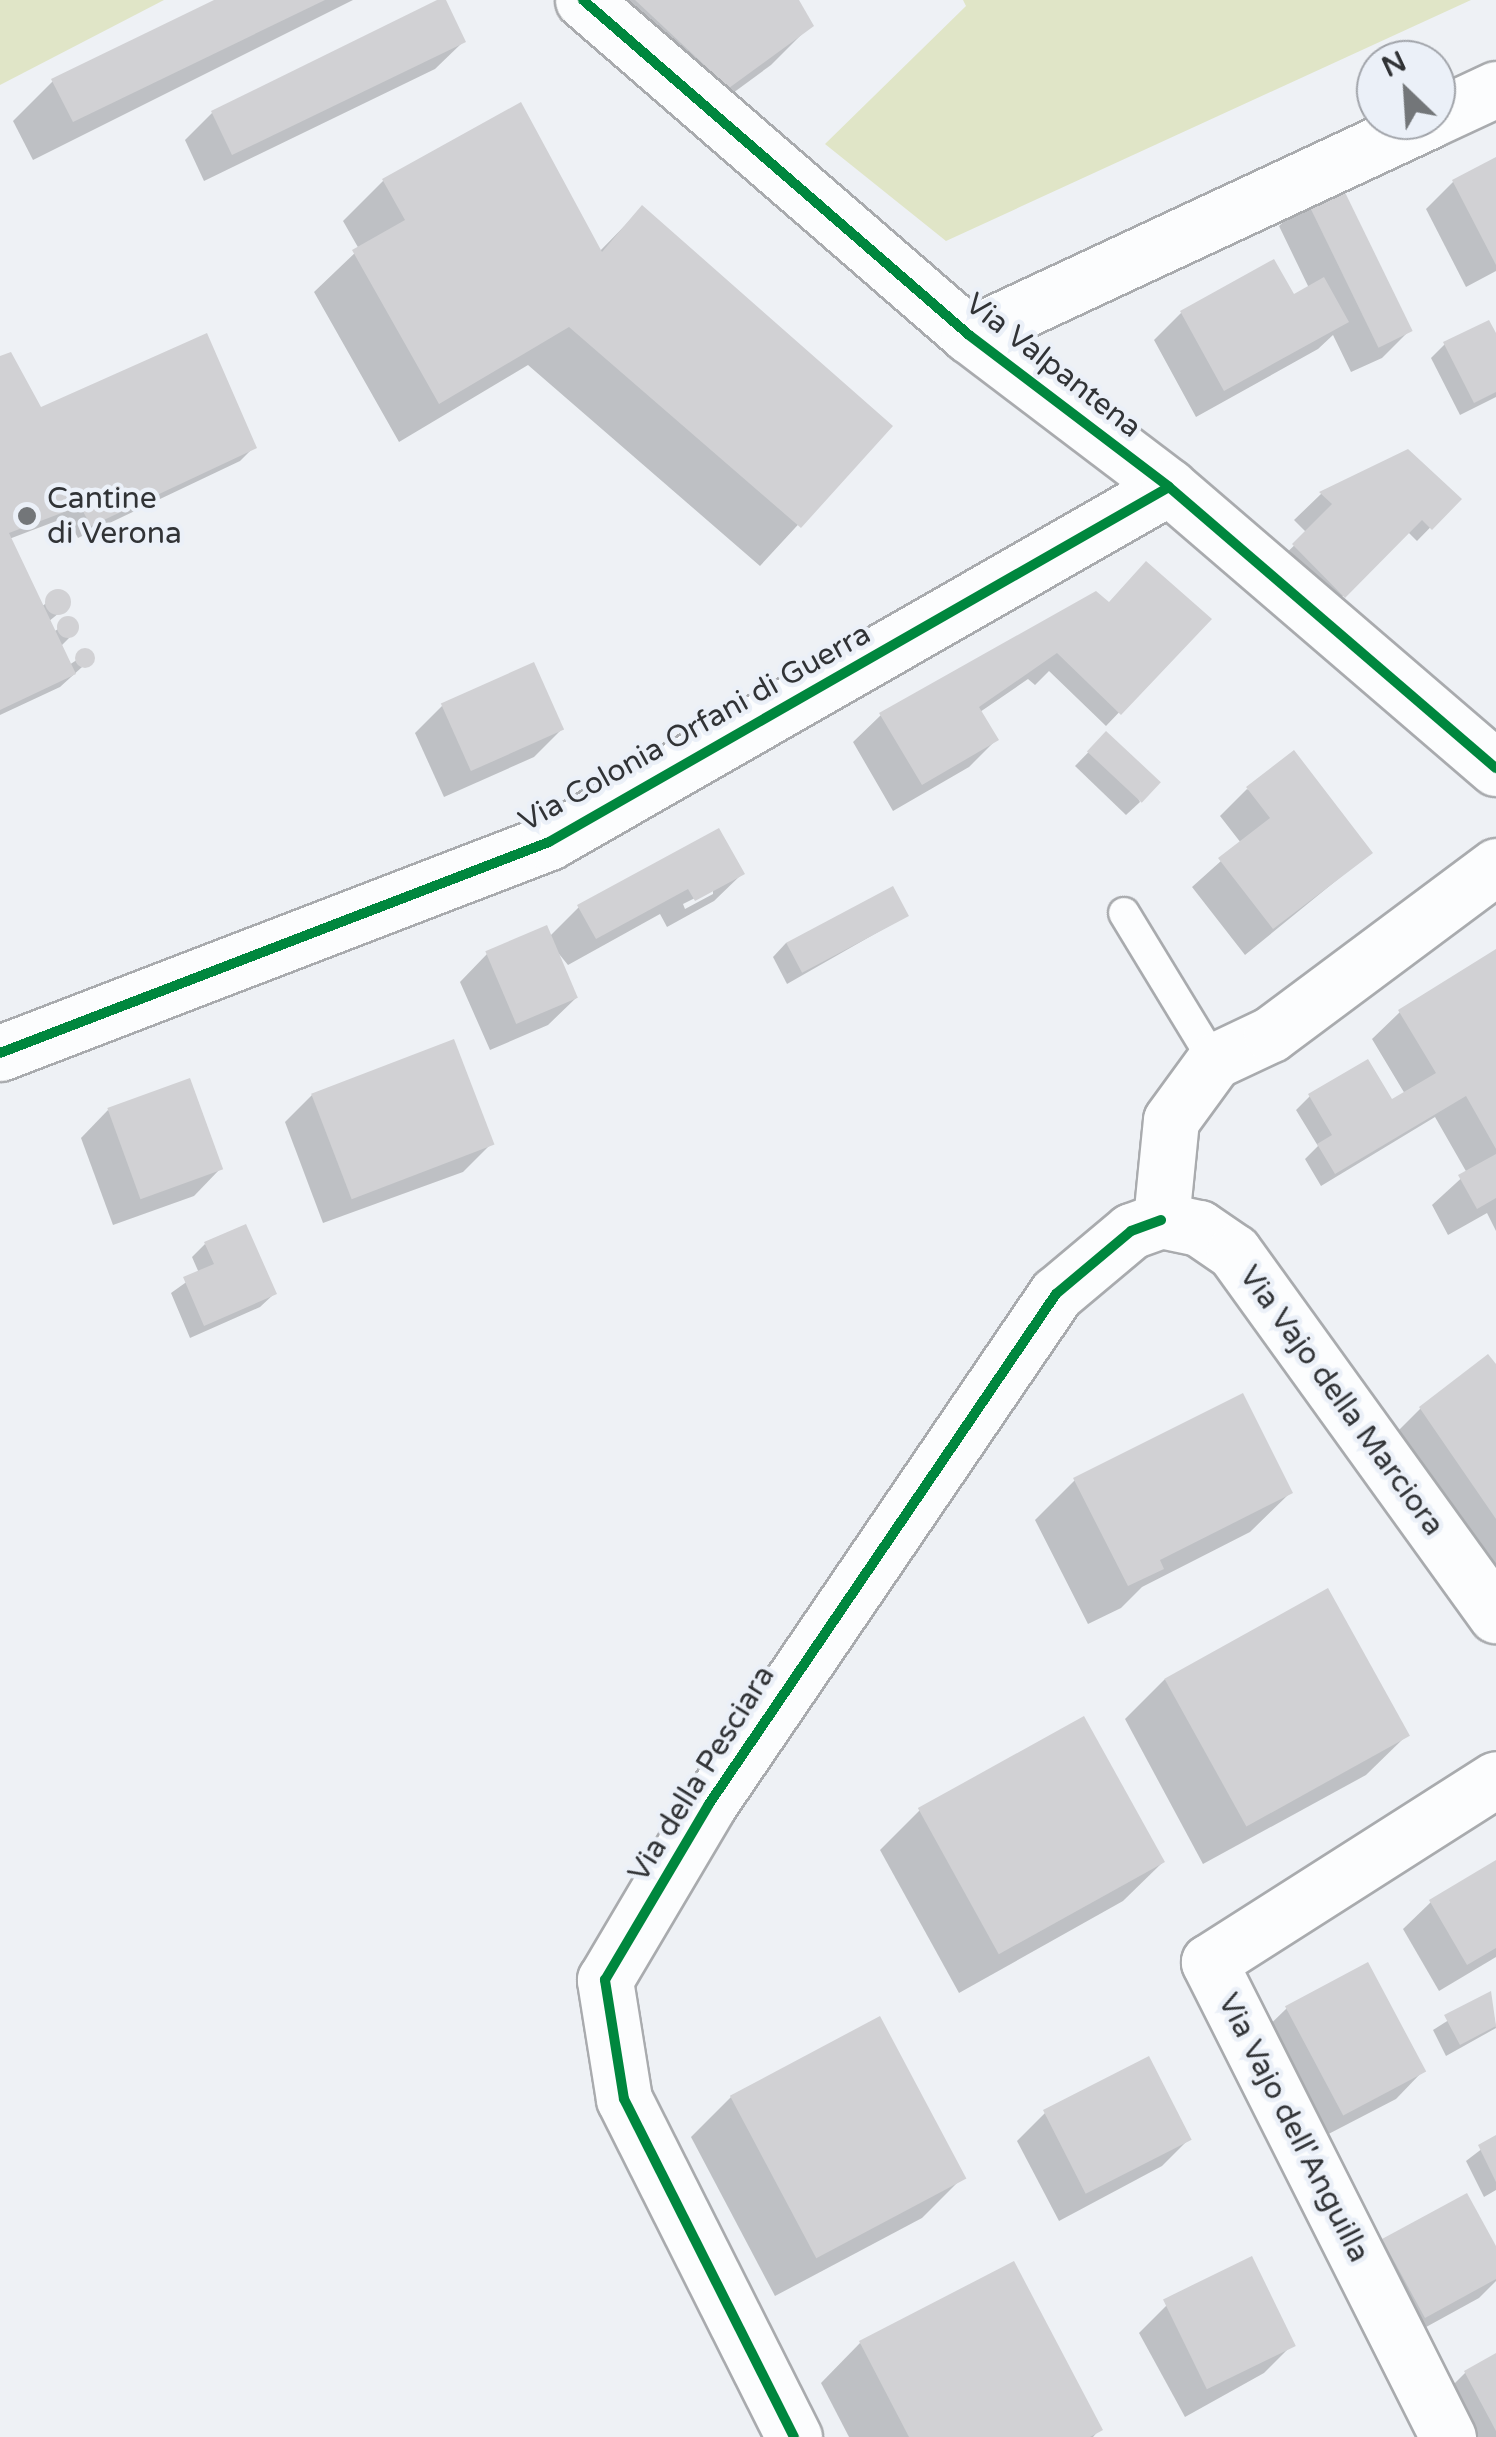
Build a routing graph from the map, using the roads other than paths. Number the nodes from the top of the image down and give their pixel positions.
1 (584, 0) edge
2 (1496, 89) edge
3 (1456, 108) edge
4 (1388, 140) edge
5 (969, 335) junction
6 (1169, 488) junction
7 (1496, 768) edge
8 (1496, 866) edge
9 (1124, 912) dead end
10 (0, 1053) edge
11 (1214, 1061) junction
12 (1161, 1220) junction
13 (1496, 1615) edge
14 (1496, 1778) edge
15 (794, 2437) edge
16 (1448, 2437) edge

1 - 5 street, Via Valpantena
2 - 3 street, Via Valpantena
4 - 5 street, Via Valpantena
5 - 6 street, Via Valpantena
6 - 7 street, Via Valpantena
6 - 10 street, Via Colonia Orfani di Guerra
8 - 11 street
9 - 11 lane
11 - 12 street
12 - 13 street, Via Vajo della Marciora
12 - 15 street, Via della Pesciara
14 - 16 street, Via Vajo dell'Anguilla

